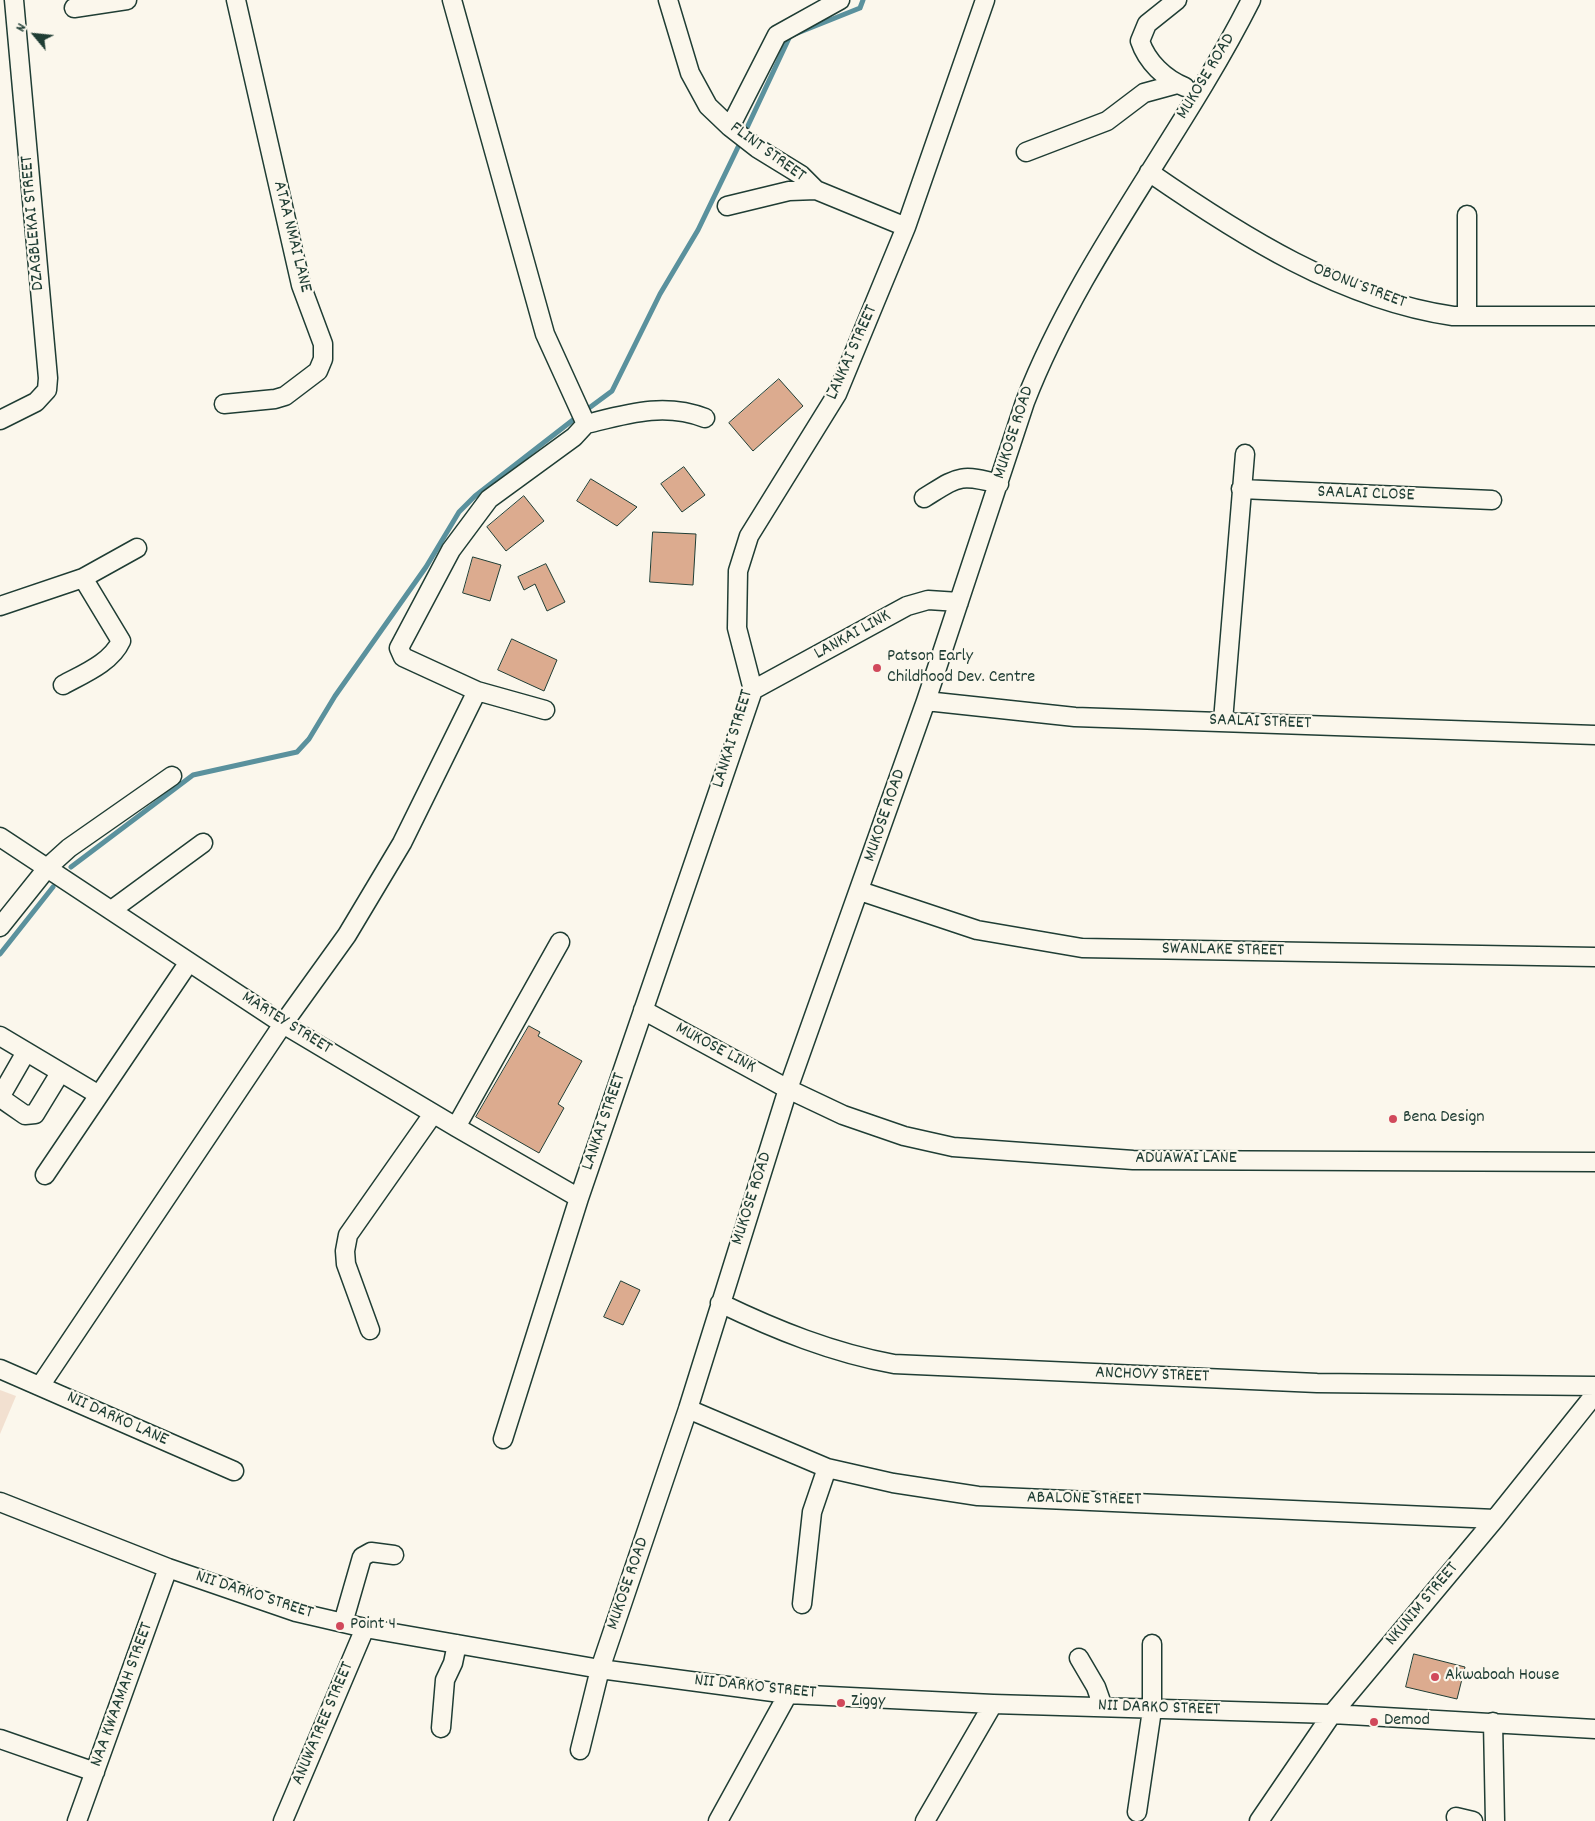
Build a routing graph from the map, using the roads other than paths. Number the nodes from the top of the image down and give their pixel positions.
1 (14, 0) edge
2 (127, 0) edge
3 (236, 0) edge
4 (452, 0) edge
5 (668, 0) edge
6 (840, 0) edge
7 (985, 0) edge
8 (1177, 0) edge
9 (1251, 0) edge
10 (74, 8) dead end
11 (1177, 84) junction
12 (1199, 92) junction
13 (730, 127) junction
14 (1026, 152) dead end
15 (1149, 172) junction
16 (816, 190) junction
17 (727, 206) dead end
18 (1467, 216) dead end
19 (906, 227) junction
20 (1467, 316) junction
21 (1595, 316) edge
22 (224, 404) dead end
23 (705, 418) dead end
24 (0, 420) edge
25 (585, 421) junction
26 (1245, 454) dead end
27 (999, 484) junction
28 (1241, 489) junction
29 (924, 498) dead end
30 (1492, 500) dead end
31 (137, 548) dead end
32 (83, 578) junction
33 (959, 602) junction
34 (0, 606) edge
35 (63, 685) dead end
36 (753, 690) junction
37 (477, 691) junction
38 (926, 701) junction
39 (545, 710) dead end
40 (1223, 721) junction
41 (1595, 735) edge
42 (172, 776) dead end
43 (0, 837) edge
44 (202, 843) dead end
45 (48, 867) junction
46 (860, 891) junction
47 (112, 909) junction
48 (0, 928) edge
49 (560, 942) dead end
50 (1595, 957) edge
51 (189, 962) junction
52 (642, 1010) junction
53 (284, 1024) junction
54 (0, 1036) edge
55 (26, 1052) junction
56 (60, 1073) junction
57 (788, 1089) junction
58 (98, 1095) junction
59 (433, 1114) junction
60 (456, 1128) junction
61 (1595, 1162) edge
62 (45, 1175) dead end
63 (579, 1198) junction
64 (720, 1303) junction
65 (370, 1330) dead end
66 (0, 1369) edge
67 (40, 1386) junction
68 (1595, 1386) edge
69 (1595, 1394) edge
70 (688, 1409) junction
71 (503, 1439) dead end
72 (827, 1468) junction
73 (234, 1471) dead end
74 (0, 1502) edge
75 (1495, 1519) junction
76 (394, 1555) dead end
77 (168, 1568) junction
78 (802, 1604) dead end
79 (343, 1623) junction
80 (365, 1628) junction
81 (457, 1644) junction
82 (1152, 1644) dead end
83 (1079, 1658) dead end
84 (600, 1669) junction
85 (788, 1694) junction
86 (993, 1704) junction
87 (1103, 1707) junction
88 (1152, 1710) junction
89 (1332, 1714) junction
90 (1493, 1722) junction
91 (441, 1728) dead end
92 (1595, 1729) edge
93 (0, 1739) edge
94 (580, 1750) dead end
95 (95, 1772) junction
96 (1137, 1812) dead end
97 (1263, 1820) edge
98 (77, 1821) edge
99 (283, 1821) edge
100 (718, 1821) edge
101 (925, 1821) edge
102 (1495, 1821) edge

1 - 24 street, DZAGBLEKAI STREET
2 - 10 street
3 - 22 street, ATAA NMAI LANE
4 - 25 street
5 - 13 street, FLINT STREET
6 - 13 street
7 - 19 street, LANKAI STREET
8 - 11 street
9 - 12 street, MUKOSE ROAD
11 - 12 street
11 - 14 street
12 - 15 street, MUKOSE ROAD
13 - 16 street, FLINT STREET
15 - 20 street, OBONU STREET
15 - 27 street, MUKOSE ROAD
16 - 17 street
16 - 19 street, FLINT STREET
18 - 20 street
19 - 36 street, LANKAI STREET
20 - 21 street, OBONU STREET
23 - 25 street
25 - 37 street
26 - 28 street
27 - 29 street
27 - 33 street, MUKOSE ROAD
28 - 30 street, SAALAI CLOSE
28 - 40 street
31 - 32 street
32 - 34 street
32 - 35 street
33 - 36 street, LANKAI LINK
33 - 38 street, MUKOSE ROAD
36 - 52 street, LANKAI STREET
37 - 39 street
37 - 53 street
38 - 40 street, SAALAI STREET
38 - 46 street, MUKOSE ROAD
40 - 41 street, SAALAI STREET
42 - 45 street
43 - 45 street, MARTEY STREET
44 - 47 street
45 - 47 street, MARTEY STREET
45 - 48 street
46 - 50 street, SWANLAKE STREET
46 - 57 street, MUKOSE ROAD
47 - 51 street, MARTEY STREET
49 - 60 street
51 - 53 street, MARTEY STREET
51 - 58 street
52 - 57 street, MUKOSE LINK
52 - 63 street, LANKAI STREET
53 - 59 street, MARTEY STREET
53 - 67 street
54 - 55 street
55 - 56 street
55 - 56 street
56 - 58 street
57 - 61 street, ADUAWAI LANE
57 - 64 street, MUKOSE ROAD
58 - 62 street
59 - 60 street, MARTEY STREET
59 - 65 street
60 - 63 street, MARTEY STREET
63 - 71 street, LANKAI STREET
64 - 68 street, ANCHOVY STREET
64 - 70 street, MUKOSE ROAD
66 - 67 street, NII DARKO LANE
67 - 73 street, NII DARKO LANE
69 - 75 street, NKUNIM STREET
70 - 72 street, ABALONE STREET
70 - 84 street, MUKOSE ROAD
72 - 75 street, ABALONE STREET
72 - 78 street
74 - 77 street, NII DARKO STREET
75 - 89 street, NKUNIM STREET
76 - 79 street
77 - 79 street, NII DARKO STREET
77 - 95 street, NAA KWAAMAH STREET
79 - 80 street, NII DARKO STREET
80 - 81 street, NII DARKO STREET
80 - 99 street, ANUWATREE STREET
81 - 84 street, NII DARKO STREET
81 - 91 street
82 - 88 street
83 - 87 street
84 - 85 street, NII DARKO STREET
84 - 94 street, MUKOSE ROAD
85 - 86 street, NII DARKO STREET
85 - 100 street
86 - 87 street, NII DARKO STREET
86 - 101 street
87 - 88 street, NII DARKO STREET
88 - 89 street, NII DARKO STREET
88 - 96 street
89 - 90 street, NII DARKO STREET
89 - 97 street, NKUNIM STREET
90 - 92 street, NII DARKO STREET
90 - 102 street
93 - 95 street
95 - 98 street, NAA KWAAMAH STREET

